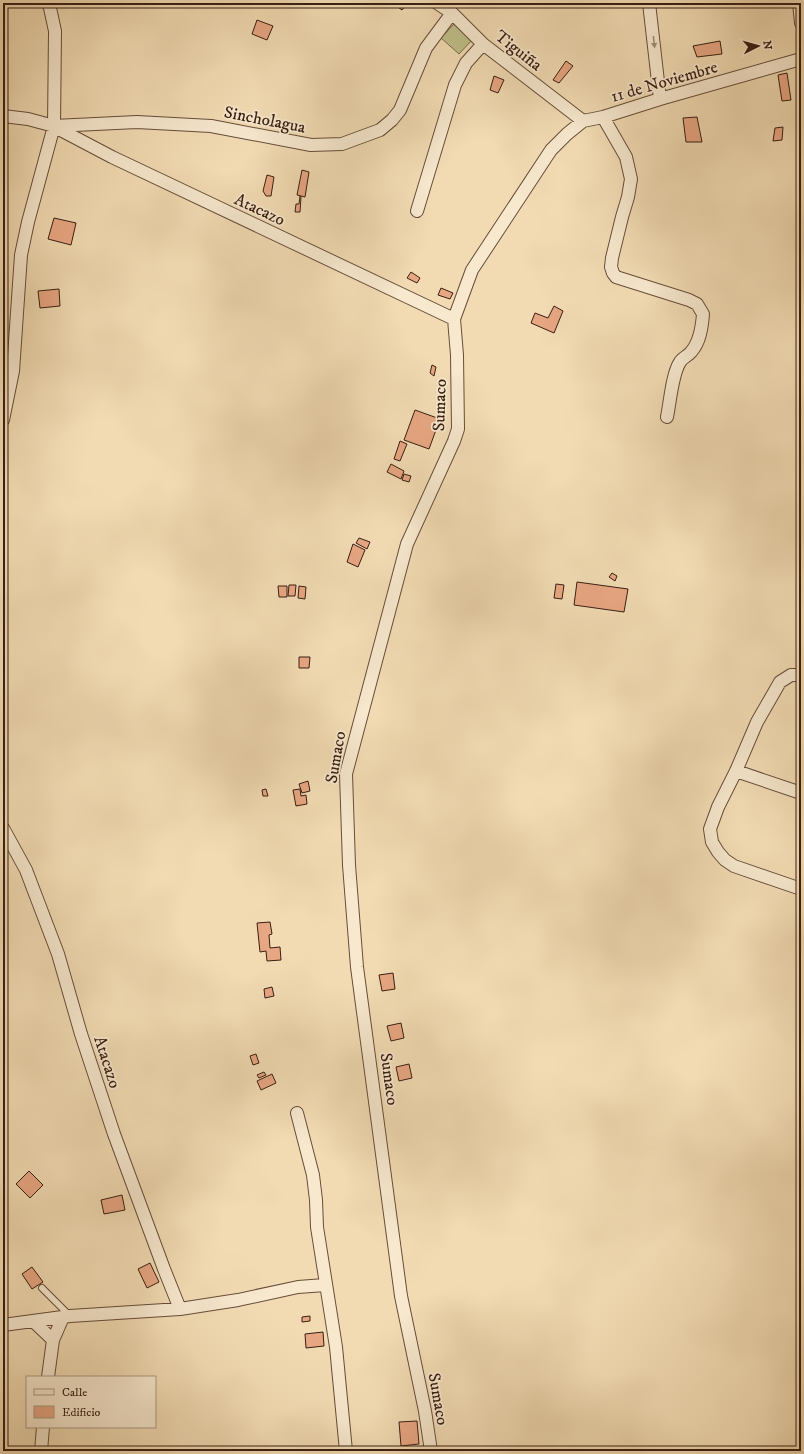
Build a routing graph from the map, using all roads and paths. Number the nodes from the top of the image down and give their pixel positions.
1 (48, 3) edge
2 (437, 3) edge
3 (649, 3) edge
4 (799, 3) edge
5 (452, 13) junction
6 (801, 23) edge
7 (483, 44) junction
8 (801, 59) edge
9 (660, 99) junction
10 (3, 116) edge
11 (603, 117) junction
12 (583, 121) junction
13 (54, 126) junction
14 (417, 211) dead end
15 (454, 319) junction
16 (668, 417) dead end
17 (3, 420) edge
18 (801, 675) edge
19 (736, 771) junction
20 (801, 793) edge
21 (3, 828) edge
22 (801, 889) edge
23 (297, 1113) dead end
24 (325, 1285) junction
25 (42, 1288) dead end
26 (180, 1308) junction
27 (67, 1316) junction
28 (33, 1321) junction
29 (3, 1325) edge
30 (53, 1340) junction
31 (48, 1376) edge
32 (43, 1428) edge
33 (41, 1451) edge
34 (346, 1451) edge
35 (431, 1451) edge

1 - 13 street
2 - 5 street, Tiguiña
3 -> 9 street
4 - 6 street
5 - 7 street, Tiguiña
5 - 13 street, Sincholagua
7 - 12 street, Tiguiña
7 - 14 street
8 - 9 street, 11 de Noviembre
9 - 11 street, 11 de Noviembre
10 - 13 street, Sincholagua
11 - 12 street, 11 de Noviembre
11 - 16 street
12 - 15 street, Sumaco
13 - 15 street, Atacazo
13 - 17 street
15 - 35 street, Sumaco
18 - 19 street
19 - 20 street
19 - 22 street
21 - 26 street, Atacazo
23 - 24 street
24 - 26 street
24 - 34 street
25 - 27 lane
26 - 27 street
27 - 28 street
27 - 30 street
28 - 29 street
28 - 30 street
30 - 31 street
32 - 33 street

